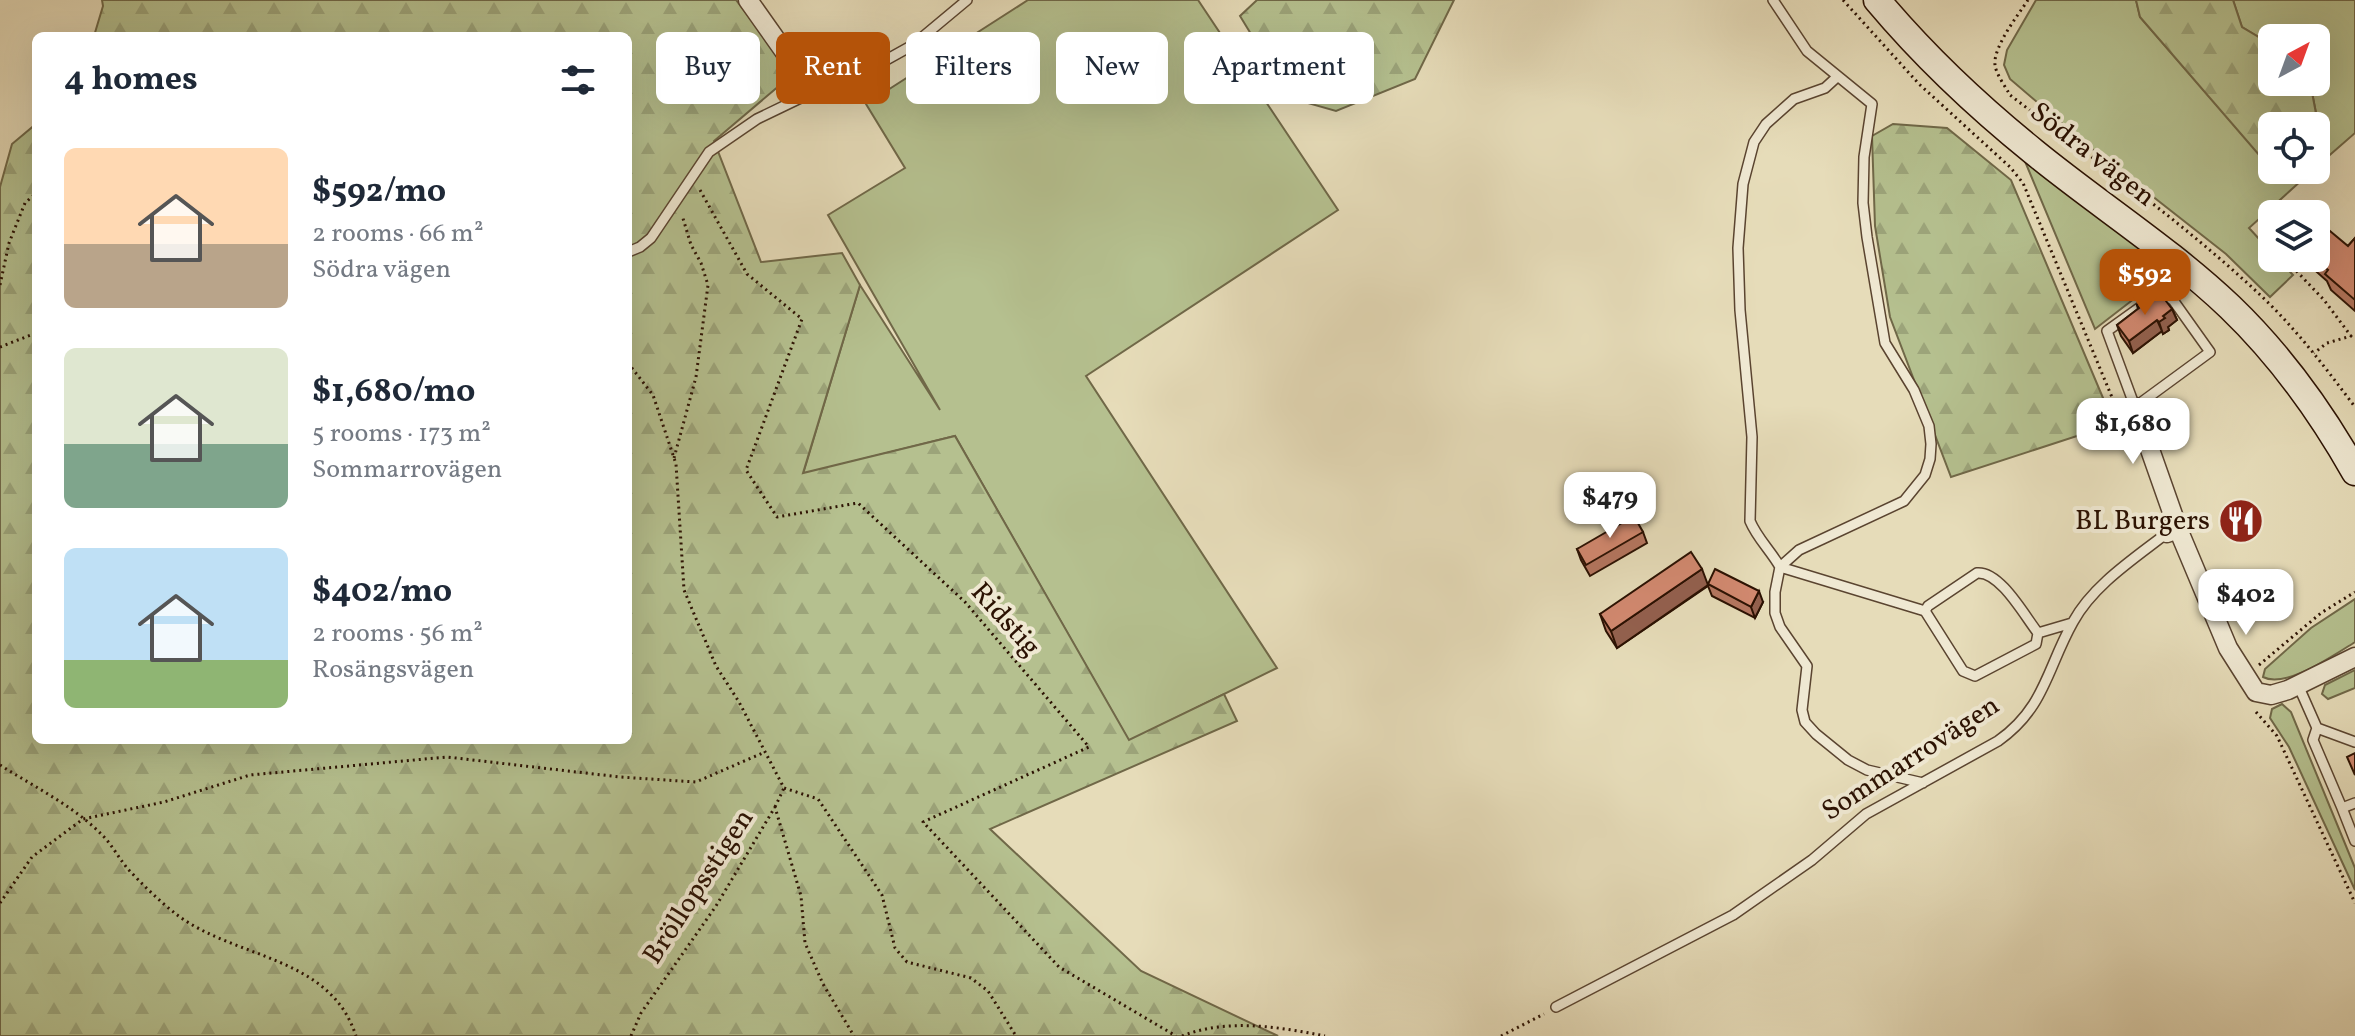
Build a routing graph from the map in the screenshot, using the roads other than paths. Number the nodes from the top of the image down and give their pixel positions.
1 (748, 0) edge
2 (967, 0) edge
3 (1773, 0) edge
4 (1877, 0) edge
5 (776, 40) edge
6 (890, 58) edge
7 (1837, 77) junction
8 (788, 104) edge
9 (632, 250) edge
10 (2128, 413) junction
11 (2355, 472) edge
12 (2172, 531) junction
13 (1780, 567) junction
14 (1925, 611) junction
15 (2072, 623) junction
16 (2038, 633) junction
17 (2355, 657) edge
18 (2298, 685) junction
19 (2317, 728) junction
20 (2355, 742) edge
21 (1923, 783) junction
22 (2355, 803) edge
23 (2342, 808) junction
24 (2355, 841) edge
25 (1556, 1007) road end

1 - 5 street
2 - 6 lane
3 - 7 lane
4 - 11 main road, Södra vägen
7 - 13 lane
7 - 13 lane
8 - 9 lane
10 - 10 lane
10 - 12 street
12 - 15 lane, Sommarrovägen
12 - 18 street
13 - 14 lane
13 - 21 lane
14 - 16 lane
14 - 16 lane
15 - 16 lane
15 - 21 lane, Sommarrovägen
17 - 18 street
18 - 19 lane
19 - 20 lane
19 - 23 lane
21 - 25 lane, Sommarrovägen
22 - 23 lane
23 - 24 lane

